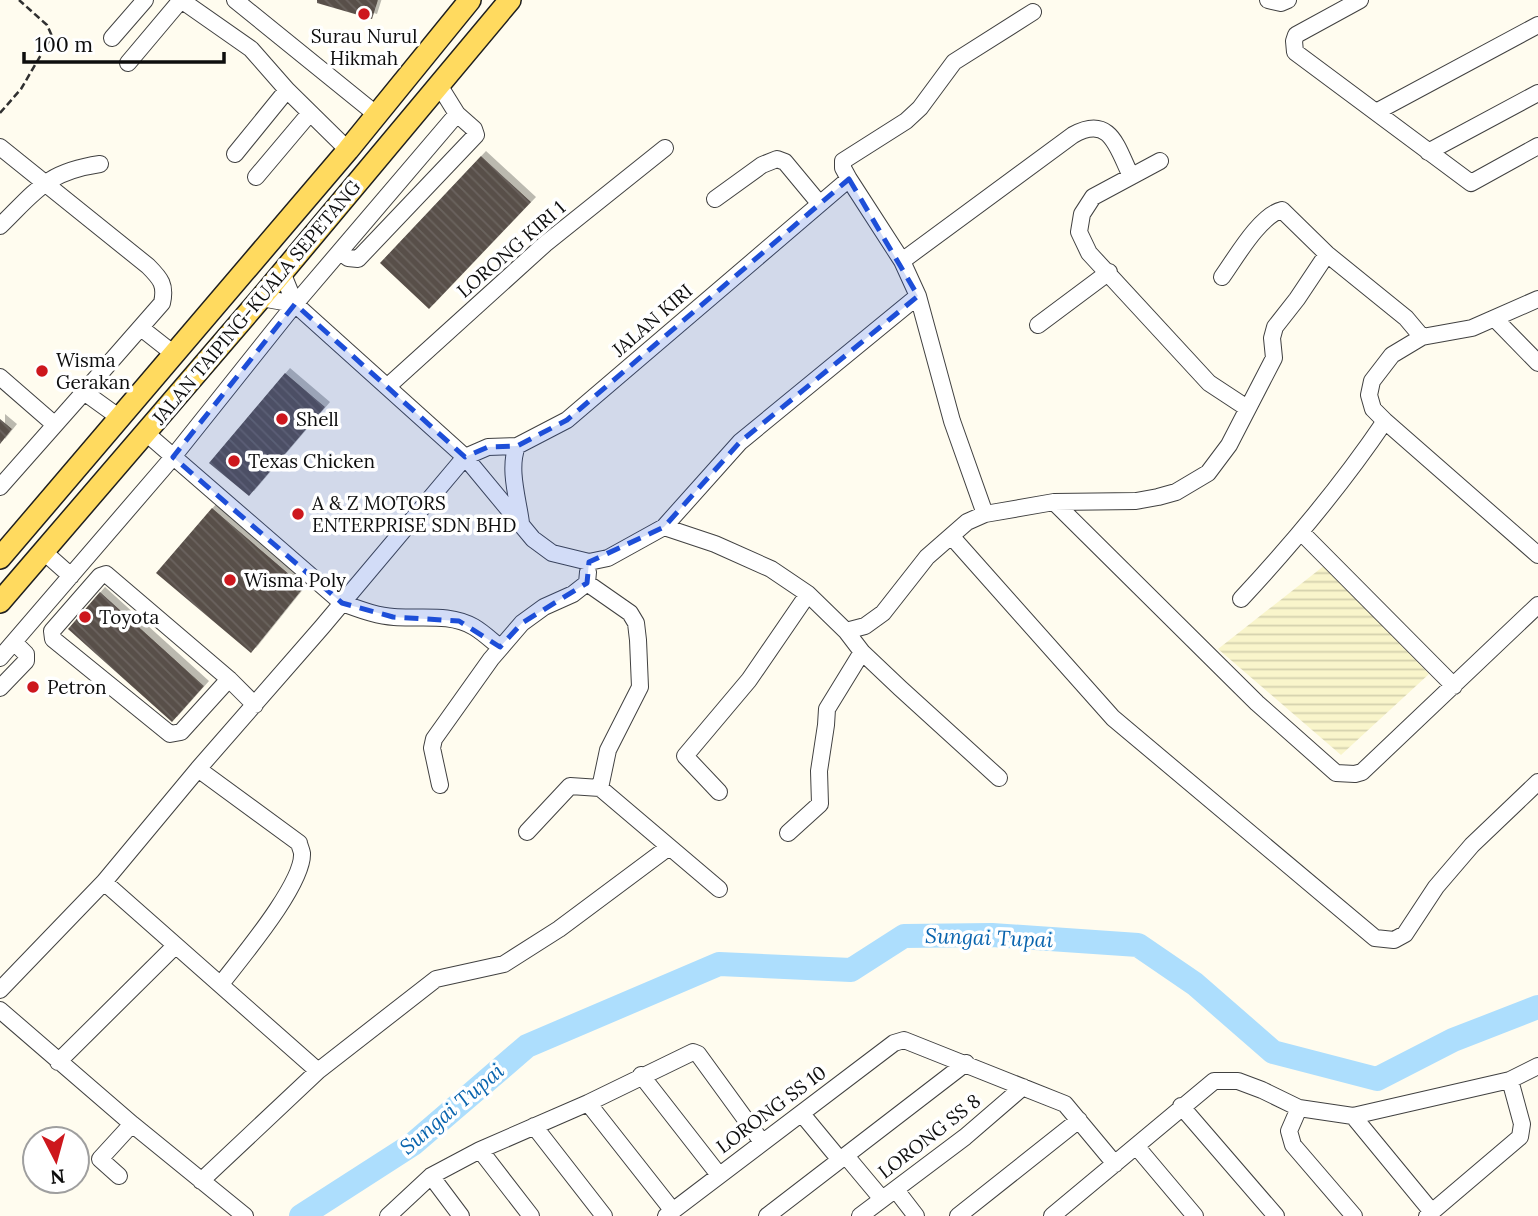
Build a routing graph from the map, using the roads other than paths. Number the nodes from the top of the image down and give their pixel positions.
1 (145, 0) edge
2 (181, 0) edge
3 (235, 0) edge
4 (470, 0) edge
5 (510, 0) edge
6 (1268, 0) edge
7 (1288, 0) edge
8 (1360, 0) edge
9 (1033, 12) dead end
10 (1538, 25) edge
11 (112, 38) dead end
12 (128, 62) dead end
13 (439, 85) junction
14 (287, 90) junction
15 (1538, 93) edge
16 (1376, 112) junction
17 (310, 113) junction
18 (457, 114) junction
19 (377, 115) junction
20 (1538, 146) edge
21 (0, 147) edge
22 (665, 148) dead end
23 (348, 150) junction
24 (1429, 152) junction
25 (235, 154) dead end
26 (1160, 161) dead end
27 (100, 164) dead end
28 (1131, 176) junction
29 (256, 177) dead end
30 (849, 179) junction
31 (44, 183) junction
32 (715, 199) dead end
33 (819, 203) junction
34 (0, 226) edge
35 (341, 252) junction
36 (1327, 254) junction
37 (902, 261) junction
38 (282, 272) junction
39 (1109, 272) junction
40 (1222, 277) dead end
41 (918, 296) junction
42 (261, 298) junction
43 (1538, 299) edge
44 (295, 304) junction
45 (1495, 319) junction
46 (1038, 325) dead end
47 (141, 328) junction
48 (1422, 337) junction
49 (174, 354) junction
50 (1538, 363) edge
51 (0, 377) edge
52 (387, 387) junction
53 (84, 392) junction
54 (1247, 408) junction
55 (120, 418) junction
56 (1385, 421) junction
57 (54, 424) junction
58 (146, 433) junction
59 (517, 446) junction
60 (173, 457) junction
61 (465, 457) junction
62 (0, 487) edge
63 (1054, 502) junction
64 (985, 513) junction
65 (522, 524) junction
66 (664, 527) junction
67 (1302, 533) junction
68 (952, 537) junction
69 (44, 552) junction
70 (1538, 555) edge
71 (0, 558) edge
72 (589, 562) junction
73 (71, 576) junction
74 (587, 583) junction
75 (808, 594) junction
76 (1241, 599) dead end
77 (0, 602) edge
78 (342, 603) junction
79 (1538, 605) edge
80 (846, 631) junction
81 (14, 642) junction
82 (500, 647) junction
83 (862, 652) junction
84 (0, 658) edge
85 (229, 679) junction
86 (1454, 686) junction
87 (0, 688) edge
88 (255, 705) junction
89 (198, 769) junction
90 (999, 778) dead end
91 (1538, 782) edge
92 (440, 785) dead end
93 (600, 788) junction
94 (719, 792) dead end
95 (527, 832) dead end
96 (788, 833) dead end
97 (669, 847) junction
98 (104, 882) junction
99 (719, 889) dead end
100 (175, 946) junction
101 (221, 985) junction
102 (0, 990) edge
103 (0, 1010) edge
104 (58, 1062) junction
105 (966, 1063) junction
106 (1538, 1066) edge
107 (318, 1071) junction
108 (641, 1075) junction
109 (1510, 1080) junction
110 (1023, 1087) junction
111 (588, 1102) junction
112 (1181, 1106) junction
113 (1299, 1108) junction
114 (802, 1114) junction
115 (1353, 1116) junction
116 (1079, 1120) junction
117 (132, 1124) junction
118 (534, 1125) junction
119 (762, 1142) junction
120 (1136, 1146) junction
121 (480, 1150) junction
122 (843, 1158) junction
123 (1115, 1164) junction
124 (719, 1175) junction
125 (119, 1176) dead end
126 (431, 1176) junction
127 (201, 1181) junction
128 (889, 1194) junction
129 (670, 1213) edge
130 (1430, 1214) edge
131 (245, 1216) edge
132 (388, 1216) edge
133 (461, 1216) edge
134 (530, 1216) edge
135 (604, 1216) edge
136 (767, 1216) edge
137 (860, 1216) edge
138 (916, 1216) edge
139 (958, 1216) edge
140 (1052, 1216) edge
141 (1195, 1216) edge
142 (1276, 1216) edge
143 (1354, 1216) edge

1 - 11 street
2 - 12 street
2 - 14 street
3 - 19 street
4 - 19 main road, JALAN TAIPING-KUALA SEPETANG
5 - 13 main road, JALAN TAIPING-KUALA SEPETANG
6 - 7 street
8 - 16 street
9 - 30 street
10 - 16 street
13 - 18 street
13 - 38 main road, JALAN TAIPING-KUALA SEPETANG
14 - 17 street
14 - 25 street
15 - 24 street
16 - 24 street
17 - 23 street
17 - 29 street
18 - 35 street
18 - 35 street
19 - 23 main road, JALAN TAIPING-KUALA SEPETANG
20 - 24 street
21 - 31 street
22 - 52 street, LORONG KIRI 1
23 - 49 main road, JALAN TAIPING-KUALA SEPETANG
26 - 28 street
27 - 31 street
28 - 37 street
28 - 39 street
30 - 33 street, JALAN KIRI
30 - 37 street
31 - 34 street
31 - 47 street
32 - 33 street
33 - 59 street, JALAN KIRI
35 - 44 street
36 - 40 street
36 - 48 street
36 - 54 street
37 - 41 street
38 - 42 main road, JALAN TAIPING-KUALA SEPETANG
38 - 44 street
39 - 46 street
39 - 54 street
41 - 64 street
41 - 66 street
42 - 44 street
42 - 58 main road, JALAN TAIPING-KUALA SEPETANG
43 - 45 street
44 - 52 street
44 - 60 street
45 - 48 street
45 - 50 street
47 - 49 street
47 - 53 street
48 - 56 street
49 - 55 main road, JALAN TAIPING-KUALA SEPETANG
51 - 57 street
52 - 61 street
53 - 55 street
53 - 57 street
54 - 63 street
55 - 71 main road, JALAN TAIPING-KUALA SEPETANG
56 - 67 street
56 - 70 street
57 - 62 street
58 - 60 street
58 - 69 main road, JALAN TAIPING-KUALA SEPETANG
59 - 61 street, JALAN KIRI
59 - 65 street
60 - 73 street
60 - 78 street
61 - 65 street
61 - 78 street
63 - 64 street
63 - 86 street
64 - 68 street
65 - 72 street
66 - 72 street
66 - 75 street
67 - 76 street
67 - 86 street
68 - 80 street
68 - 91 street
69 - 73 street
69 - 77 main road, JALAN TAIPING-KUALA SEPETANG
72 - 74 street
73 - 81 street
74 - 82 street
74 - 93 street
75 - 80 street
75 - 94 street
78 - 82 street
78 - 88 street
79 - 86 street
80 - 83 street
81 - 84 street
81 - 87 street
82 - 92 street
83 - 90 street
83 - 96 street
85 - 85 street
85 - 88 street
88 - 89 street
89 - 98 street
89 - 101 street
93 - 95 street
93 - 97 street
97 - 99 street
97 - 107 street
98 - 100 street
98 - 102 street
100 - 101 street
100 - 104 street
101 - 107 street
103 - 104 street
104 - 117 street
105 - 110 street
105 - 114 street, LORONG SS 10
105 - 122 street
106 - 109 street
107 - 127 street
108 - 111 street
108 - 119 street
108 - 124 street
109 - 115 street
109 - 130 street
110 - 116 street
110 - 128 street, LORONG SS 8
111 - 118 street
111 - 129 street
112 - 113 street
112 - 120 street
112 - 142 street
113 - 115 street
113 - 143 street
114 - 119 street, LORONG SS 10
114 - 122 street
115 - 130 street
116 - 123 street
116 - 139 street
117 - 125 street
117 - 127 street
118 - 121 street
118 - 135 street
119 - 124 street, LORONG SS 10
120 - 123 street
120 - 141 street
121 - 126 street
121 - 134 street
122 - 128 street
122 - 136 street
123 - 140 street
124 - 129 street, LORONG SS 10
126 - 132 street
126 - 133 street
127 - 131 street
128 - 137 street, LORONG SS 8
128 - 138 street

